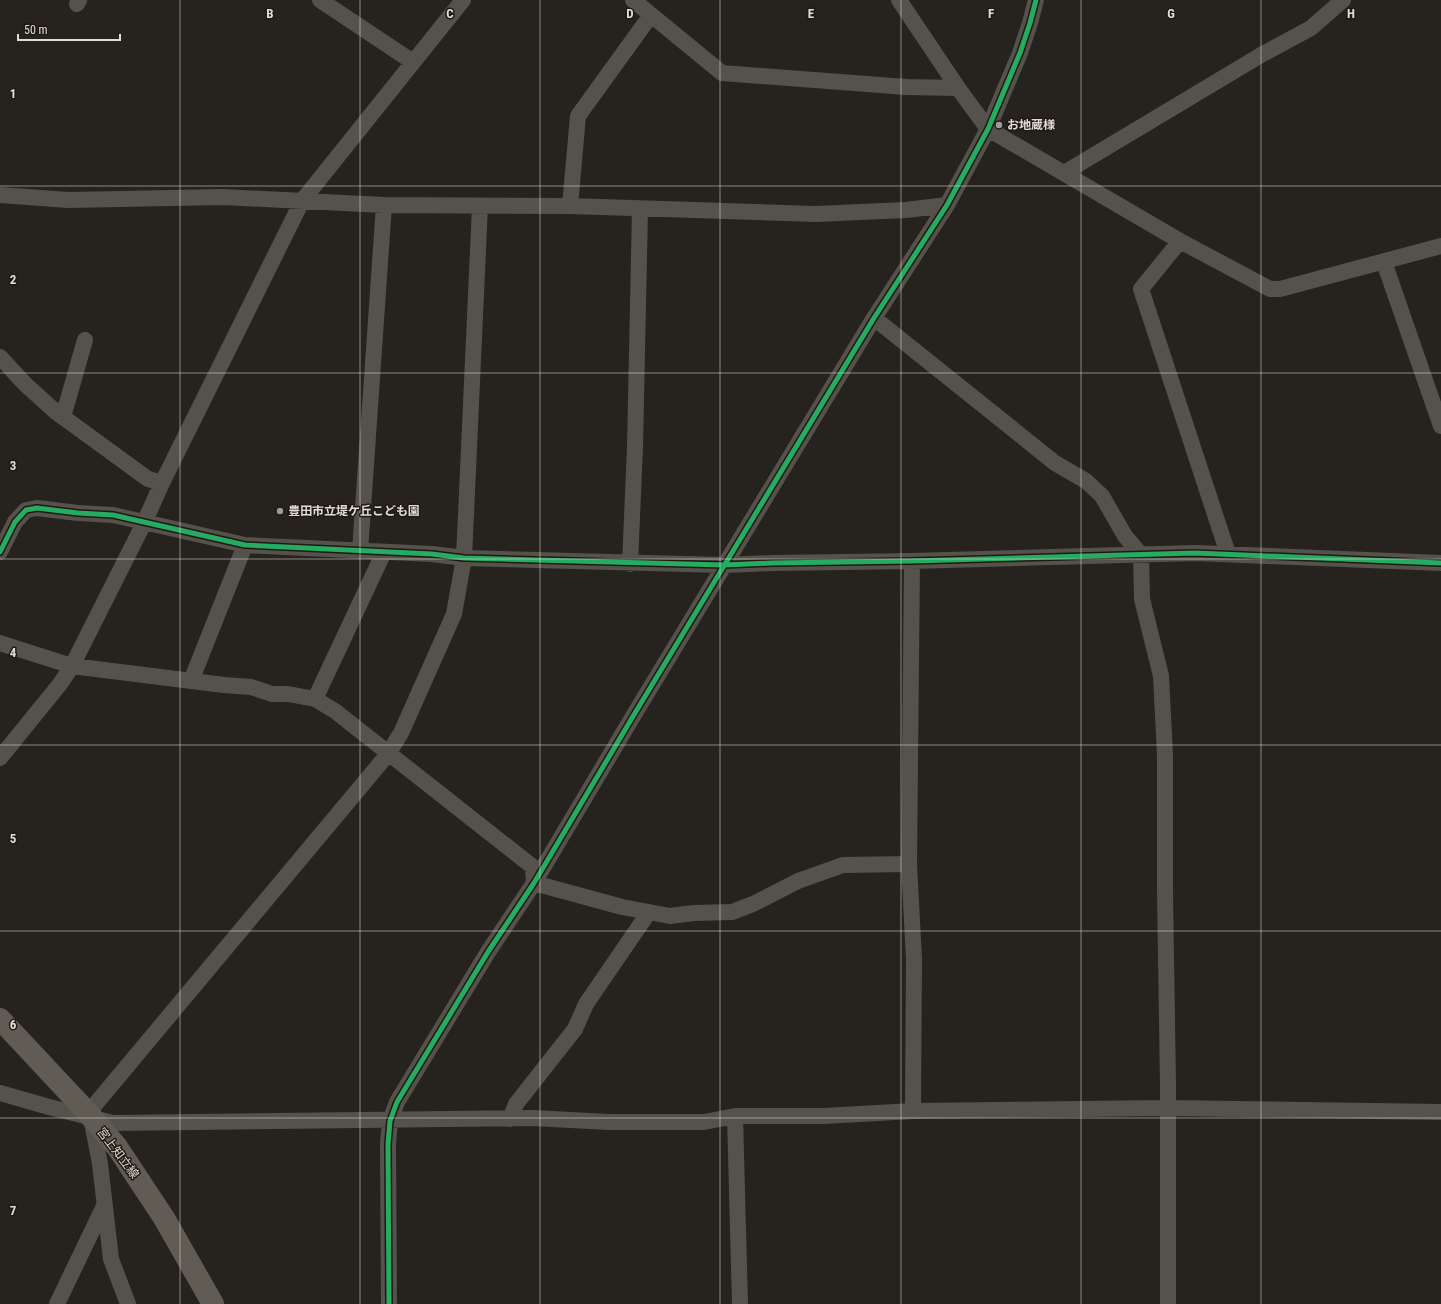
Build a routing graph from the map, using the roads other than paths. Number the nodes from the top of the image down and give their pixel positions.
1 (320, 0) edge
2 (463, 0) edge
3 (633, 0) edge
4 (899, 0) edge
5 (1036, 0) edge
6 (1342, 0) edge
7 (651, 15) junction
8 (413, 62) junction
9 (958, 88) junction
10 (988, 129) junction
11 (1064, 173) junction
12 (0, 195) edge
13 (302, 201) junction
14 (384, 205) junction
15 (947, 205) junction
16 (480, 206) junction
17 (570, 206) junction
18 (640, 209) junction
19 (1180, 241) junction
20 (1441, 246) edge
21 (1384, 262) junction
22 (874, 318) junction
23 (85, 340) dead end
24 (0, 357) edge
25 (63, 417) junction
26 (1441, 426) edge
27 (162, 483) junction
28 (144, 523) junction
29 (245, 545) junction
30 (360, 551) junction
31 (0, 552) edge
32 (384, 552) junction
33 (1228, 554) junction
34 (1141, 555) junction
35 (464, 558) junction
36 (912, 561) junction
37 (1441, 563) edge
38 (630, 564) junction
39 (724, 565) junction
40 (0, 643) edge
41 (72, 666) junction
42 (191, 681) junction
43 (315, 698) junction
44 (388, 754) junction
45 (0, 758) edge
46 (909, 864) junction
47 (534, 884) junction
48 (649, 912) junction
49 (0, 1018) edge
50 (0, 1093) edge
51 (1168, 1108) junction
52 (913, 1112) junction
53 (1441, 1112) edge
54 (90, 1115) junction
55 (736, 1116) junction
56 (510, 1119) junction
57 (390, 1120) junction
58 (104, 1206) junction
59 (57, 1304) edge
60 (128, 1304) edge
61 (213, 1304) edge
62 (389, 1304) edge
63 (740, 1304) edge
64 (1168, 1304) edge

1 - 8 street
2 - 8 street
3 - 7 street
4 - 9 street
5 - 10 street
6 - 11 street
7 - 9 street
7 - 17 street
8 - 13 street
9 - 10 street
10 - 11 street
10 - 15 street
11 - 19 street
12 - 13 street
13 - 14 street
13 - 27 street
14 - 16 street
14 - 30 street
15 - 18 street
15 - 22 street
16 - 17 street
16 - 35 street
17 - 18 street
18 - 38 street
19 - 21 street
19 - 33 street
20 - 21 street
21 - 26 street
22 - 34 street
22 - 39 street
23 - 25 street
24 - 25 street
25 - 27 street
27 - 28 street
28 - 29 street
28 - 31 street
28 - 41 street
29 - 30 street
29 - 42 street
30 - 32 street
32 - 35 street
32 - 43 street
33 - 34 street
33 - 37 street
34 - 36 street
34 - 51 street
35 - 38 street
35 - 44 street
36 - 39 street
36 - 46 street
38 - 39 street
39 - 47 street
40 - 41 street
41 - 42 street
41 - 45 street
42 - 43 street
43 - 44 street
44 - 47 street
44 - 54 street
46 - 48 street
46 - 52 street
47 - 48 street
47 - 57 street
48 - 56 street
49 - 54 main road, 宮上知立線
50 - 54 street
51 - 52 street
51 - 53 street
51 - 64 street
52 - 55 street
54 - 57 street
54 - 58 street
54 - 61 main road, 宮上知立線
55 - 56 street
55 - 63 street
56 - 57 street
57 - 62 street
58 - 59 street
58 - 60 street

